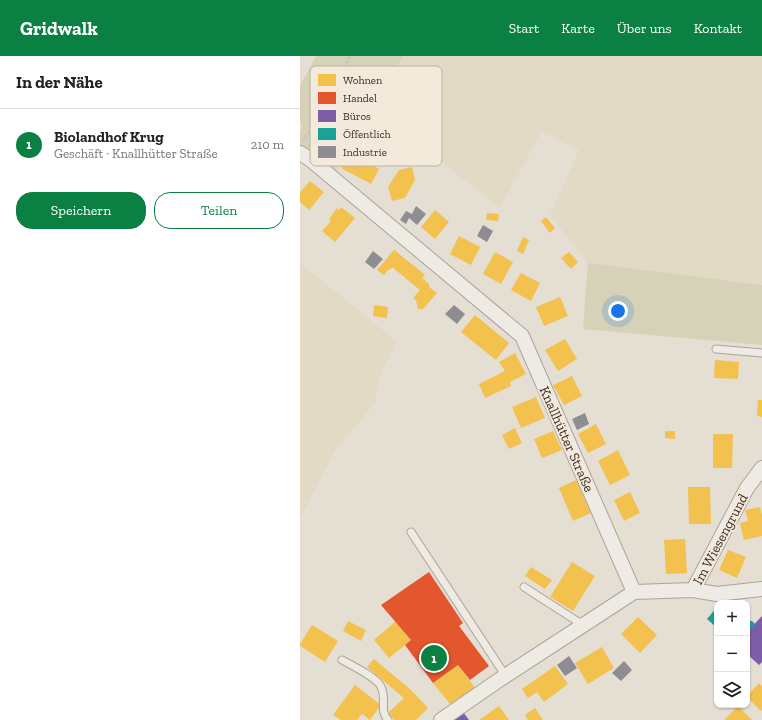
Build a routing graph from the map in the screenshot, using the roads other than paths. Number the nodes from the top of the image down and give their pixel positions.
1 (300, 153) edge
2 (310, 159) edge
3 (318, 166) edge
4 (716, 350) dead end
5 (762, 353) edge
6 (762, 468) edge
7 (411, 532) dead end
8 (524, 587) dead end
9 (762, 589) edge
10 (693, 590) junction
11 (634, 592) junction
12 (582, 625) junction
13 (342, 660) dead end
14 (505, 675) junction
15 (388, 720) edge
16 (441, 720) edge

1 - 2 street, Knallhütter Straße
3 - 11 street, Knallhütter Straße
4 - 5 lane
6 - 10 street, Im Wiesengrund
7 - 14 lane
8 - 12 lane
9 - 10 street
10 - 11 street
11 - 12 street
12 - 14 street
13 - 15 lane
14 - 16 street

